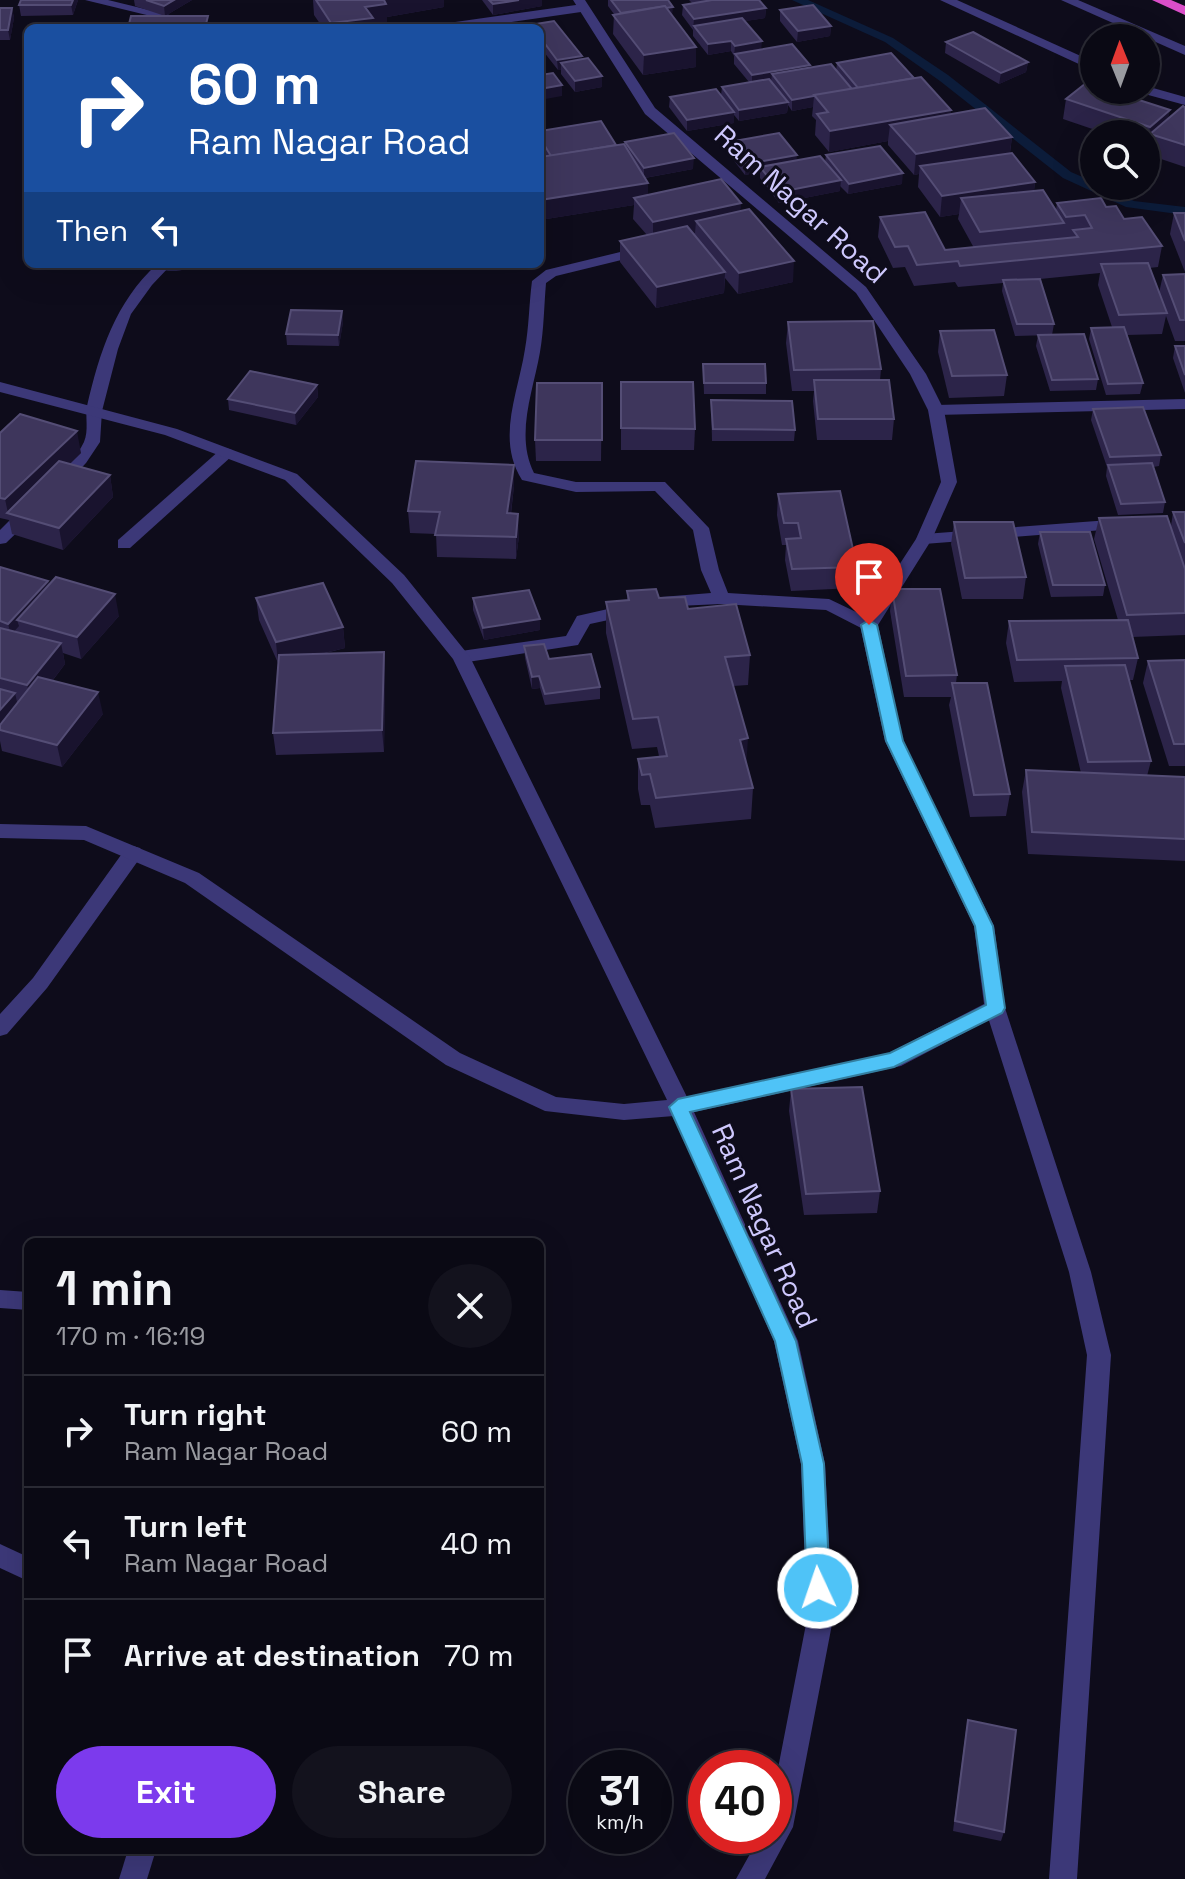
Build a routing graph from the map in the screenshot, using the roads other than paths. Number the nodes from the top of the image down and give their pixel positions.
1 (91, 0) edge
2 (946, 0) edge
3 (1067, 0) edge
4 (1159, 0) edge
5 (581, 4) edge
6 (1185, 11) edge
7 (199, 24) edge
8 (464, 24) edge
9 (1185, 51) edge
10 (1080, 61) edge
11 (1160, 94) edge
12 (1185, 101) edge
13 (656, 247) edge
14 (161, 268) edge
15 (0, 387) edge
16 (1185, 404) edge
17 (936, 410) junction
18 (94, 411) junction
19 (226, 453) junction
20 (1143, 524) edge
21 (0, 539) edge
22 (924, 539) junction
23 (124, 544) dead end
24 (721, 598) junction
25 (869, 625) junction
26 (461, 657) junction
27 (0, 831) edge
28 (133, 853) junction
29 (995, 1008) junction
30 (0, 1028) edge
31 (678, 1107) junction
32 (0, 1299) edge
33 (24, 1301) edge
34 (0, 1555) edge
35 (24, 1568) edge
36 (141, 1854) edge
37 (133, 1879) edge
38 (750, 1879) edge
39 (1063, 1879) edge

1 - 7 street
2 - 10 street
3 - 9 street
4 - 6 highway
5 - 8 street
5 - 17 street, Ram Nagar Road
11 - 12 street
13 - 24 street
14 - 18 street
15 - 18 street
16 - 17 street
17 - 22 street, Ram Nagar Road
18 - 19 street
18 - 21 street
19 - 23 street
19 - 26 street
20 - 22 street
22 - 25 street, Ram Nagar Road
24 - 25 street
24 - 26 street
25 - 29 street
26 - 31 street
27 - 28 street
28 - 30 street
28 - 31 street
29 - 31 street, Ram Nagar Road
29 - 39 street
31 - 38 street, Ram Nagar Road
32 - 33 street
34 - 35 street
36 - 37 street

